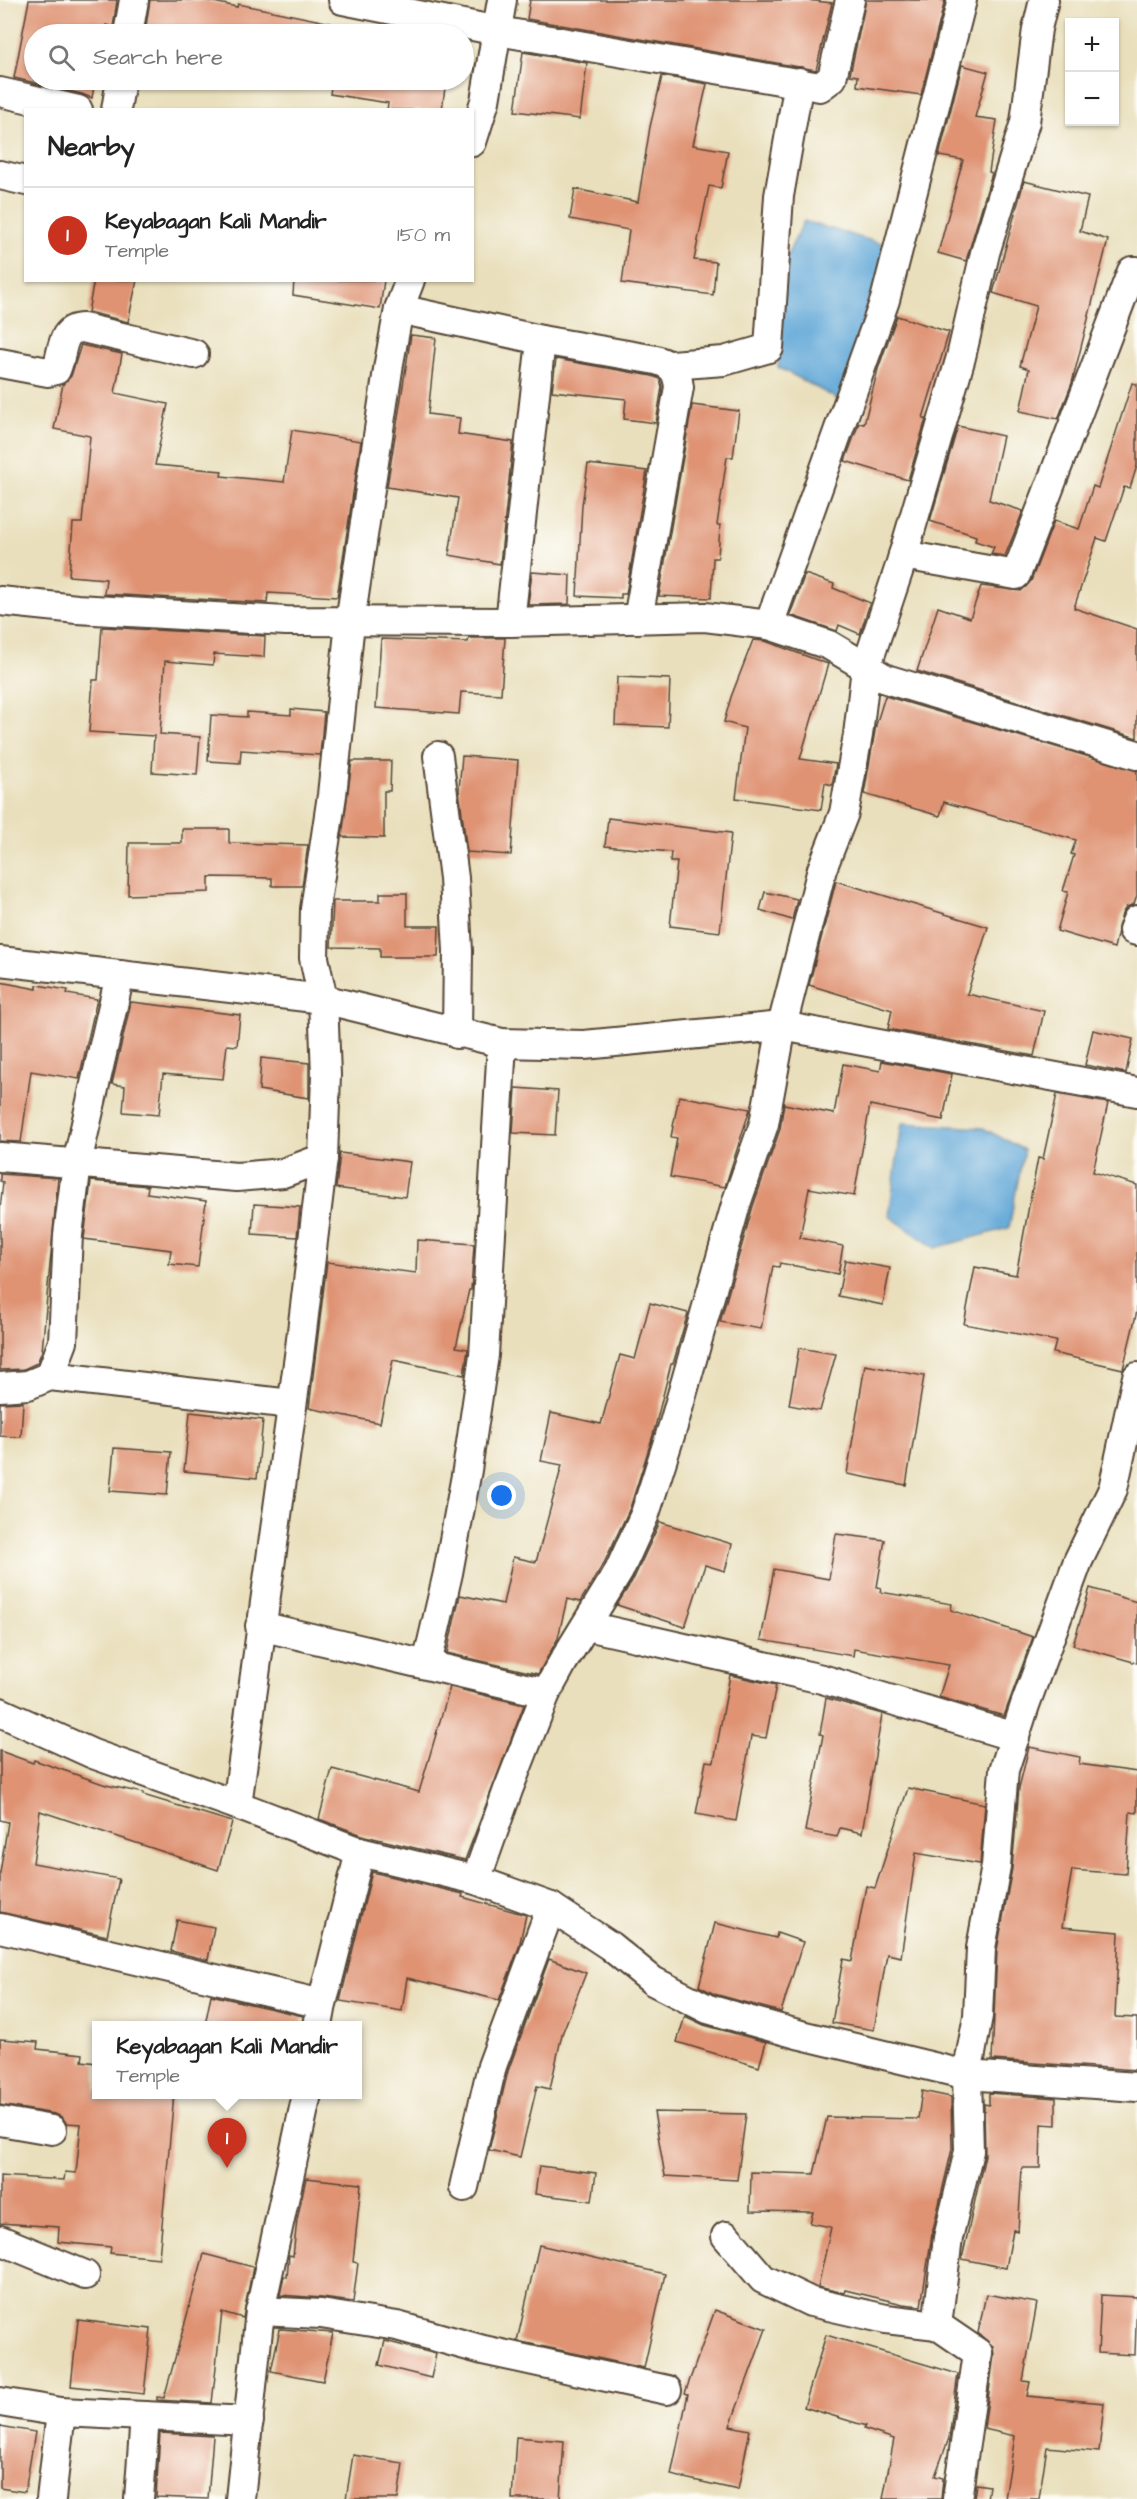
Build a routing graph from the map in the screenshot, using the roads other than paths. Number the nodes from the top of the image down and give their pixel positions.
1 (134, 0) edge
2 (343, 0) edge
3 (502, 0) edge
4 (850, 0) edge
5 (962, 0) edge
6 (1044, 0) edge
7 (130, 24) edge
8 (463, 24) edge
9 (474, 26) edge
10 (498, 31) junction
11 (799, 82) junction
12 (120, 90) edge
13 (0, 92) edge
14 (69, 108) edge
15 (117, 108) edge
16 (474, 136) edge
17 (0, 175) edge
18 (24, 181) edge
19 (1137, 271) edge
20 (409, 282) edge
21 (399, 309) junction
22 (541, 340) junction
23 (194, 354) dead end
24 (0, 363) edge
25 (671, 365) junction
26 (903, 555) junction
27 (0, 601) edge
28 (638, 619) junction
29 (350, 622) junction
30 (510, 622) junction
31 (769, 625) junction
32 (867, 668) junction
33 (1137, 755) edge
34 (438, 756) dead end
35 (1137, 920) edge
36 (1137, 931) edge
37 (0, 961) edge
38 (120, 975) junction
39 (323, 999) junction
40 (782, 1026) junction
41 (457, 1034) junction
42 (502, 1043) junction
43 (1137, 1092) edge
44 (0, 1157) edge
45 (323, 1158) junction
46 (77, 1163) junction
47 (50, 1376) junction
48 (1137, 1377) edge
49 (0, 1387) edge
50 (291, 1404) junction
51 (260, 1626) junction
52 (587, 1626) junction
53 (427, 1664) junction
54 (546, 1693) junction
55 (0, 1712) edge
56 (1015, 1737) junction
57 (237, 1805) junction
58 (360, 1852) junction
59 (476, 1880) junction
60 (551, 1907) junction
61 (0, 1928) edge
62 (320, 2015) edge
63 (967, 2075) junction
64 (1137, 2087) edge
65 (306, 2099) edge
66 (0, 2121) edge
67 (52, 2130) dead end
68 (464, 2187) dead end
69 (726, 2236) dead end
70 (0, 2240) edge
71 (85, 2275) dead end
72 (260, 2312) junction
73 (938, 2325) junction
74 (667, 2390) dead end
75 (0, 2402) edge
76 (61, 2412) junction
77 (145, 2416) junction
78 (249, 2421) junction
79 (51, 2499) edge
80 (139, 2499) edge
81 (240, 2499) edge
82 (957, 2499) edge

1 - 7 street
2 - 8 street
3 - 10 street
4 - 11 street
5 - 31 street
6 - 26 street
9 - 10 street
10 - 11 street
10 - 16 street
11 - 25 street
12 - 15 street
13 - 14 street
17 - 18 street
19 - 26 street
20 - 21 street
21 - 22 street
21 - 29 street
22 - 25 street
22 - 30 street
23 - 24 street
25 - 28 street
26 - 32 street
27 - 29 street
28 - 30 street
28 - 31 street
29 - 30 street
29 - 39 street
31 - 32 street
32 - 33 street
32 - 40 street
34 - 41 street
35 - 36 street
37 - 38 street
38 - 39 street
38 - 46 street
39 - 41 street
39 - 45 street
40 - 42 street
40 - 43 street
40 - 52 street
41 - 42 street
42 - 53 street
44 - 46 street
45 - 46 street
45 - 50 street
46 - 47 street
47 - 49 street
47 - 50 street
48 - 56 street
50 - 51 street
51 - 53 street
51 - 57 street
52 - 54 street
52 - 56 street
53 - 54 street
54 - 59 street
55 - 57 street
56 - 63 street
57 - 58 street
58 - 59 street
58 - 62 street
59 - 60 street
60 - 63 street
60 - 68 street
61 - 62 street
63 - 64 street
63 - 73 street
65 - 72 street
66 - 67 street
69 - 73 street
70 - 71 street
72 - 74 street
72 - 78 street
73 - 82 street
75 - 76 street
76 - 77 street
76 - 79 street
77 - 78 street
77 - 80 street
78 - 81 street

